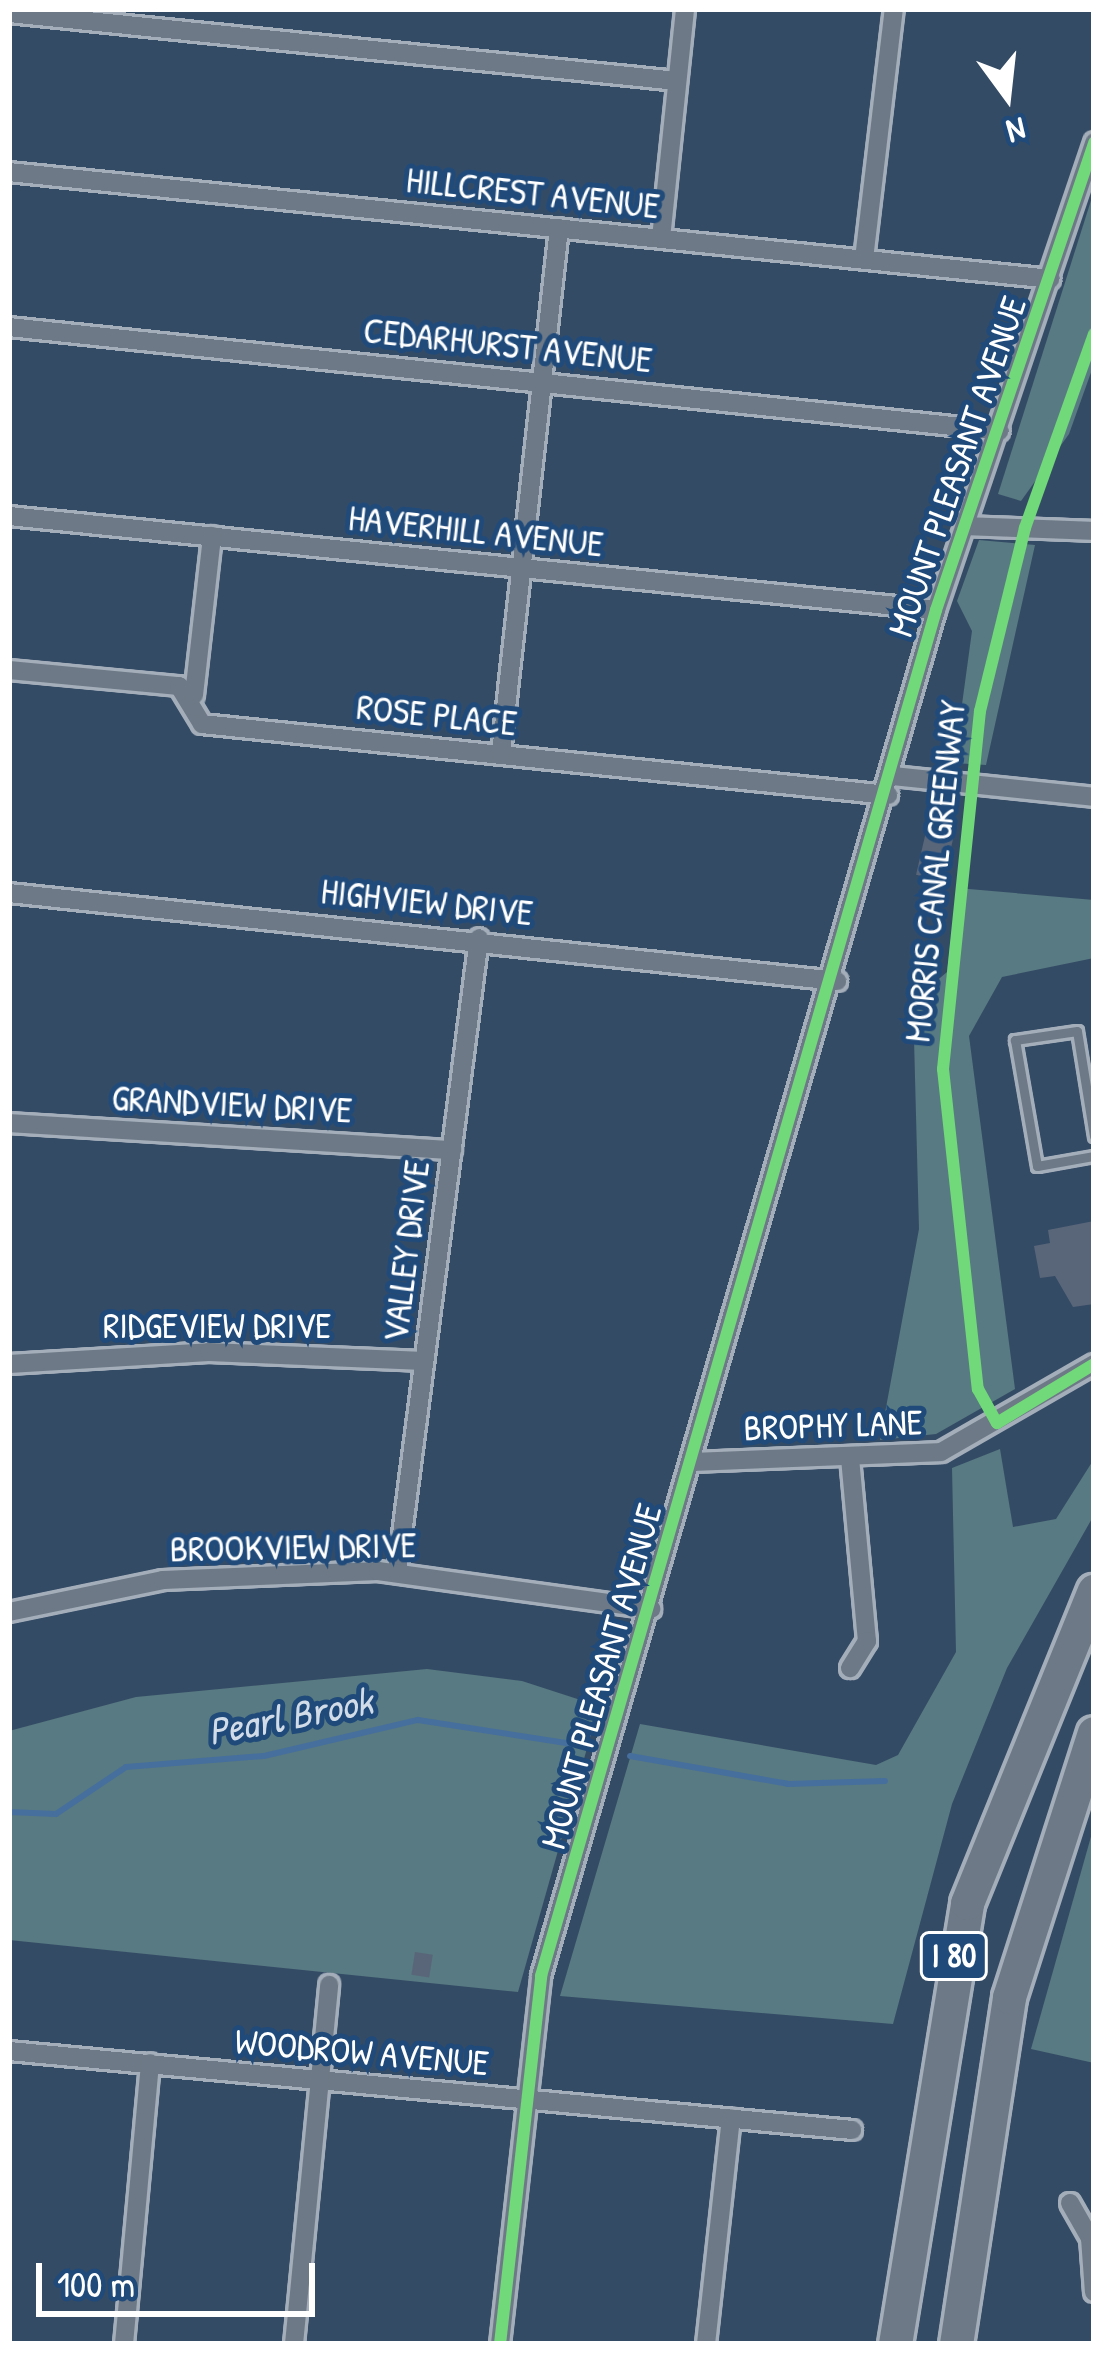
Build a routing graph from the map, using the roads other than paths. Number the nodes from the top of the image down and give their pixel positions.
1 (685, 9) edge
2 (894, 9) edge
3 (9, 13) edge
4 (677, 81) junction
5 (1094, 142) edge
6 (9, 172) edge
7 (559, 228) junction
8 (661, 238) junction
9 (864, 259) junction
10 (1051, 279) junction
11 (9, 327) edge
12 (542, 380) junction
13 (1000, 431) junction
14 (9, 516) edge
15 (966, 526) junction
16 (1094, 531) edge
17 (212, 536) junction
18 (522, 568) junction
19 (936, 610) junction
20 (9, 670) edge
21 (194, 695) junction
22 (501, 754) junction
23 (890, 785) junction
24 (1094, 797) edge
25 (9, 892) edge
26 (479, 938) junction
27 (837, 981) junction
28 (9, 1123) edge
29 (1094, 1136) edge
30 (452, 1150) junction
31 (1094, 1156) edge
32 (424, 1360) junction
33 (9, 1364) edge
34 (1094, 1364) edge
35 (850, 1458) junction
36 (694, 1462) junction
37 (397, 1573) junction
38 (1094, 1591) edge
39 (651, 1609) junction
40 (9, 1612) edge
41 (850, 1668) dead end
42 (1094, 1732) edge
43 (329, 1985) dead end
44 (9, 2051) edge
45 (151, 2063) junction
46 (319, 2081) junction
47 (523, 2099) junction
48 (731, 2118) junction
49 (852, 2130) dead end
50 (1070, 2203) dead end
51 (1094, 2292) edge
52 (124, 2344) edge
53 (294, 2344) edge
54 (500, 2344) edge
55 (706, 2344) edge
56 (895, 2344) edge
57 (956, 2344) edge

1 - 4 street
2 - 9 street
3 - 4 street
4 - 8 street
5 - 10 street, MOUNT PLEASANT AVENUE
6 - 7 street, HILLCREST AVENUE
7 - 8 street, HILLCREST AVENUE
7 - 12 street
8 - 9 street, HILLCREST AVENUE
9 - 10 street, HILLCREST AVENUE
10 - 13 street, MOUNT PLEASANT AVENUE
11 - 12 street, CEDARHURST AVENUE
12 - 13 street, CEDARHURST AVENUE
12 - 18 street
13 - 15 street, MOUNT PLEASANT AVENUE
14 - 17 street, HAVERHILL AVENUE
15 - 16 street
15 - 19 street, MOUNT PLEASANT AVENUE
17 - 18 street, HAVERHILL AVENUE
17 - 21 street
18 - 19 street, HAVERHILL AVENUE
18 - 22 street
19 - 23 street, MOUNT PLEASANT AVENUE
20 - 21 street
21 - 22 street, ROSE PLACE
22 - 23 street, ROSE PLACE
23 - 24 street, ROSE PLACE
23 - 27 street, MOUNT PLEASANT AVENUE
25 - 26 street, HIGHVIEW DRIVE
26 - 27 street, HIGHVIEW DRIVE
26 - 30 street, VALLEY DRIVE
27 - 36 street, MOUNT PLEASANT AVENUE
28 - 30 street, GRANDVIEW DRIVE
29 - 31 lane
30 - 32 street, VALLEY DRIVE
32 - 33 street, RIDGEVIEW DRIVE
32 - 37 street, VALLEY DRIVE
34 - 35 street, BROPHY LANE
35 - 36 street, BROPHY LANE
35 - 41 street
36 - 39 street, MOUNT PLEASANT AVENUE
37 - 39 street, BROOKVIEW DRIVE
37 - 40 street, BROOKVIEW DRIVE
38 - 56 highway, I 80
39 - 47 street, MOUNT PLEASANT AVENUE
42 - 57 highway, I 80
43 - 46 street
44 - 45 street, WOODROW AVENUE
45 - 46 street, WOODROW AVENUE
45 - 52 street
46 - 47 street, WOODROW AVENUE
46 - 53 street
47 - 48 street, WOODROW AVENUE
47 - 54 street, MOUNT PLEASANT AVENUE
48 - 49 street, WOODROW AVENUE
48 - 55 street
50 - 51 street

